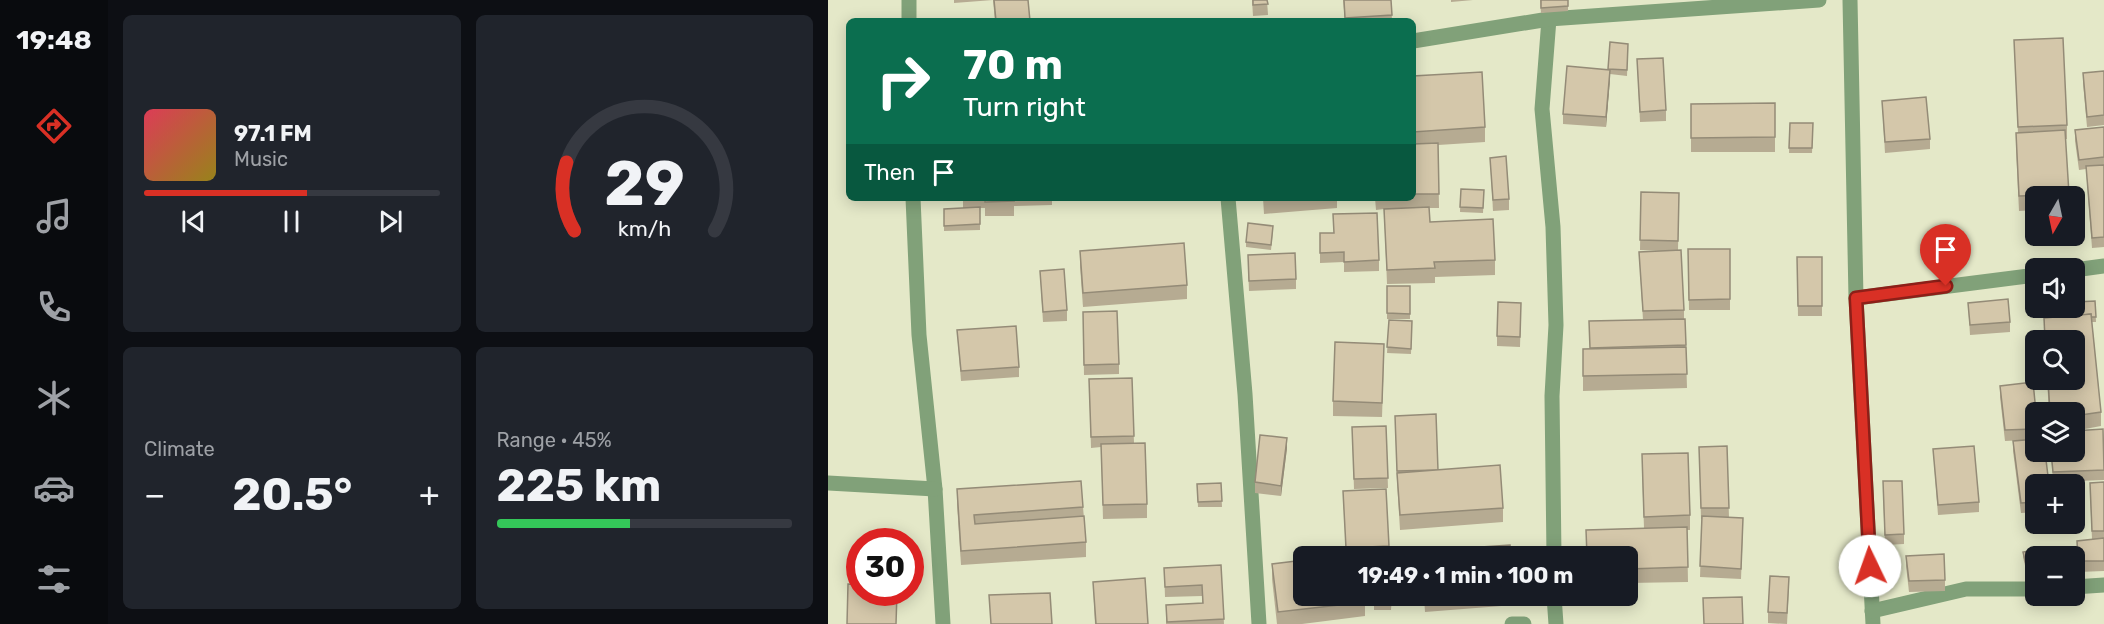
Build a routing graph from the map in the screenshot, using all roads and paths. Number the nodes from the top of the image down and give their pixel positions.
1 (909, 0) edge
2 (1819, 0) edge
3 (1850, 0) edge
4 (909, 18) edge
5 (1549, 19) junction
6 (1416, 41) edge
7 (913, 201) edge
8 (1228, 201) edge
9 (2104, 266) edge
10 (2085, 269) edge
11 (2025, 276) edge
12 (1856, 298) junction
13 (828, 483) edge
14 (935, 489) junction
15 (1554, 546) edge
16 (2104, 585) edge
17 (2085, 586) edge
18 (2025, 590) edge
19 (1555, 606) edge
20 (1872, 617) edge
21 (943, 624) edge
22 (1259, 624) edge
23 (1512, 624) edge
24 (1524, 624) edge
25 (1556, 624) edge

1 - 4 street
2 - 5 street
3 - 12 street
5 - 6 street
5 - 15 street
7 - 14 street
8 - 22 street
9 - 10 street
11 - 12 street
12 - 20 street
13 - 14 street
14 - 21 street
16 - 17 street
18 - 20 street
19 - 25 street
23 - 24 street

